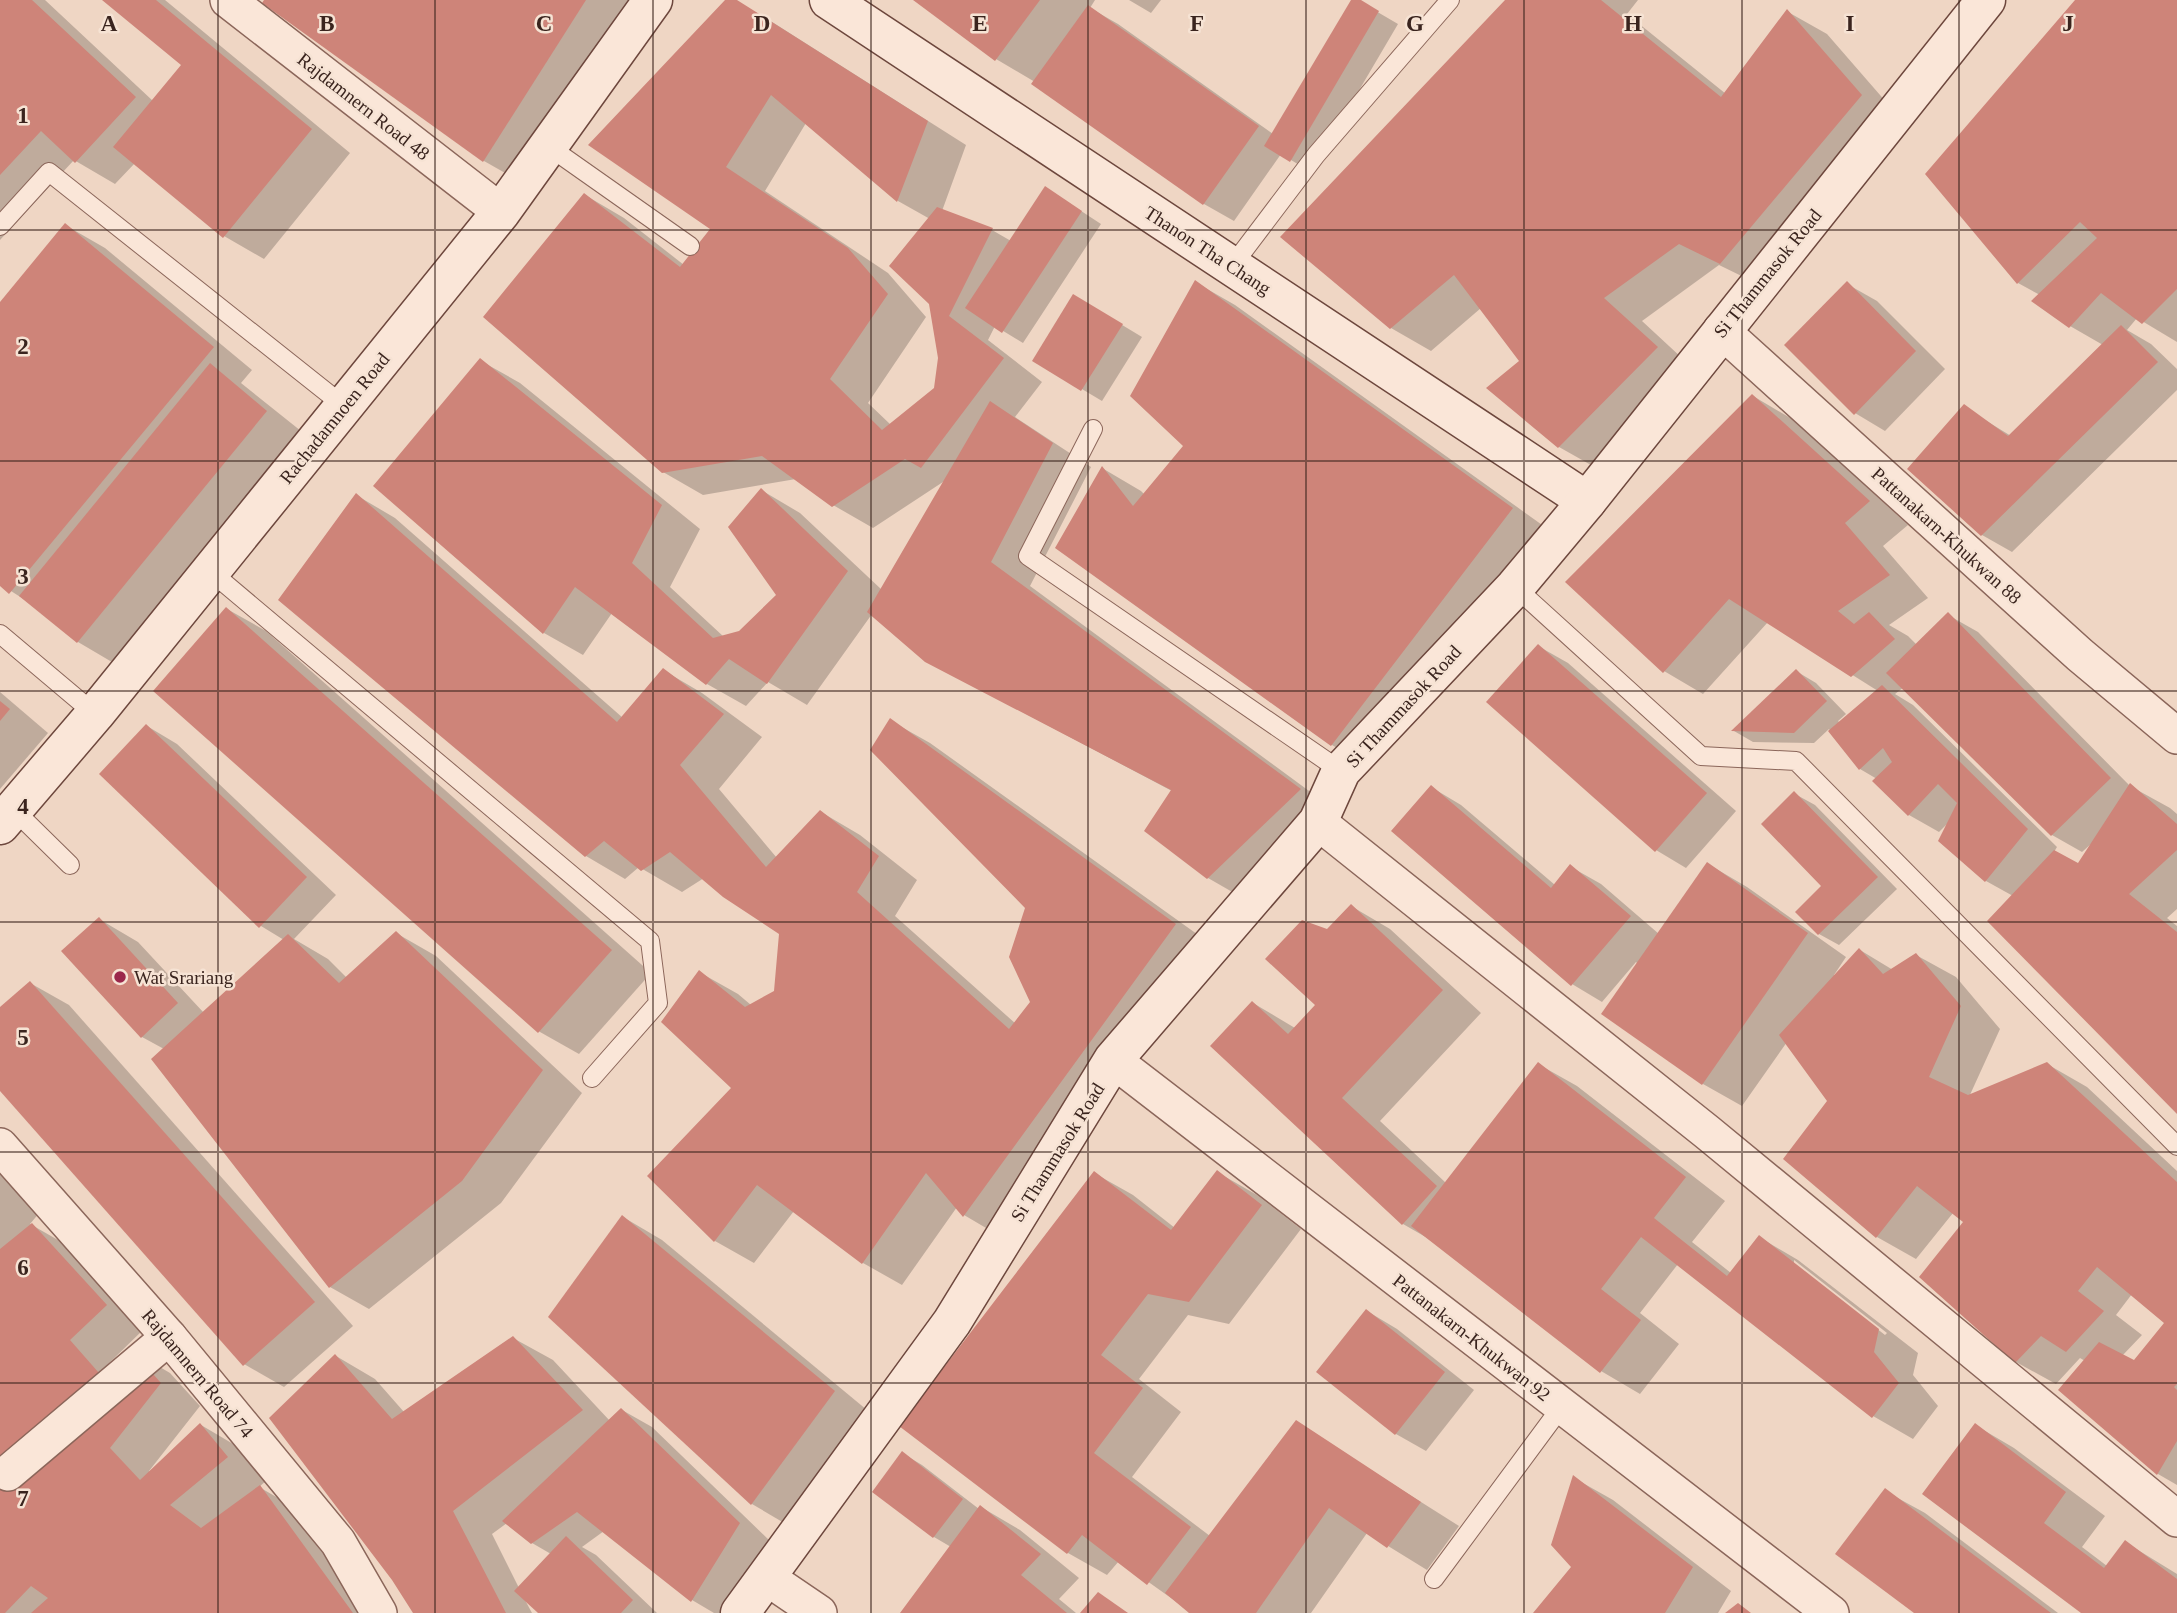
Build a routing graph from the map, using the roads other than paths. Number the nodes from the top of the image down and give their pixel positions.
1 (228, 0) edge
2 (653, 0) edge
3 (829, 0) edge
4 (1450, 0) edge
5 (1986, 0) edge
6 (548, 146) junction
7 (501, 212) junction
8 (0, 226) edge
9 (691, 246) dead end
10 (1232, 266) junction
11 (1721, 330) junction
12 (344, 406) junction
13 (1093, 429) dead end
14 (1587, 501) junction
15 (210, 572) junction
16 (1515, 587) junction
17 (0, 634) edge
18 (95, 714) junction
19 (2177, 736) edge
20 (1342, 771) junction
21 (7, 817) edge
22 (1318, 822) junction
23 (70, 865) dead end
24 (1113, 1060) junction
25 (592, 1078) dead end
26 (0, 1146) edge
27 (2177, 1146) edge
28 (169, 1337) junction
29 (1563, 1406) junction
30 (8, 1473) dead end
31 (2177, 1519) edge
32 (766, 1577) junction
33 (1434, 1579) dead end
34 (379, 1613) edge
35 (740, 1613) edge
36 (819, 1613) edge
37 (1831, 1613) edge

1 - 7 street, Rajdamnern Road 48
2 - 6 street, Rachadamnoen Road
3 - 10 street, Thanon Tha Chang
4 - 10 lane
5 - 11 street, Si Thammasok Road
6 - 7 street, Rachadamnoen Road
6 - 9 lane
7 - 12 street, Rachadamnoen Road
8 - 12 lane
10 - 14 street, Thanon Tha Chang
11 - 14 street, Si Thammasok Road
11 - 19 street, Pattanakarn-Khukwan 88
12 - 15 street, Rachadamnoen Road
13 - 20 lane
14 - 16 street, Si Thammasok Road
15 - 18 street, Rachadamnoen Road
15 - 25 lane
16 - 20 street, Si Thammasok Road
16 - 27 lane
17 - 18 lane
18 - 21 street, Rachadamnoen Road
20 - 22 street, Si Thammasok Road
21 - 23 lane
22 - 24 street, Si Thammasok Road
22 - 31 street
24 - 29 street, Pattanakarn-Khukwan 92
24 - 32 street, Si Thammasok Road
26 - 28 street, Rajdamnern Road 74
28 - 30 street
28 - 34 street, Rajdamnern Road 74
29 - 33 lane
29 - 37 street, Pattanakarn-Khukwan 92
32 - 35 street, Si Thammasok Road
32 - 36 street

